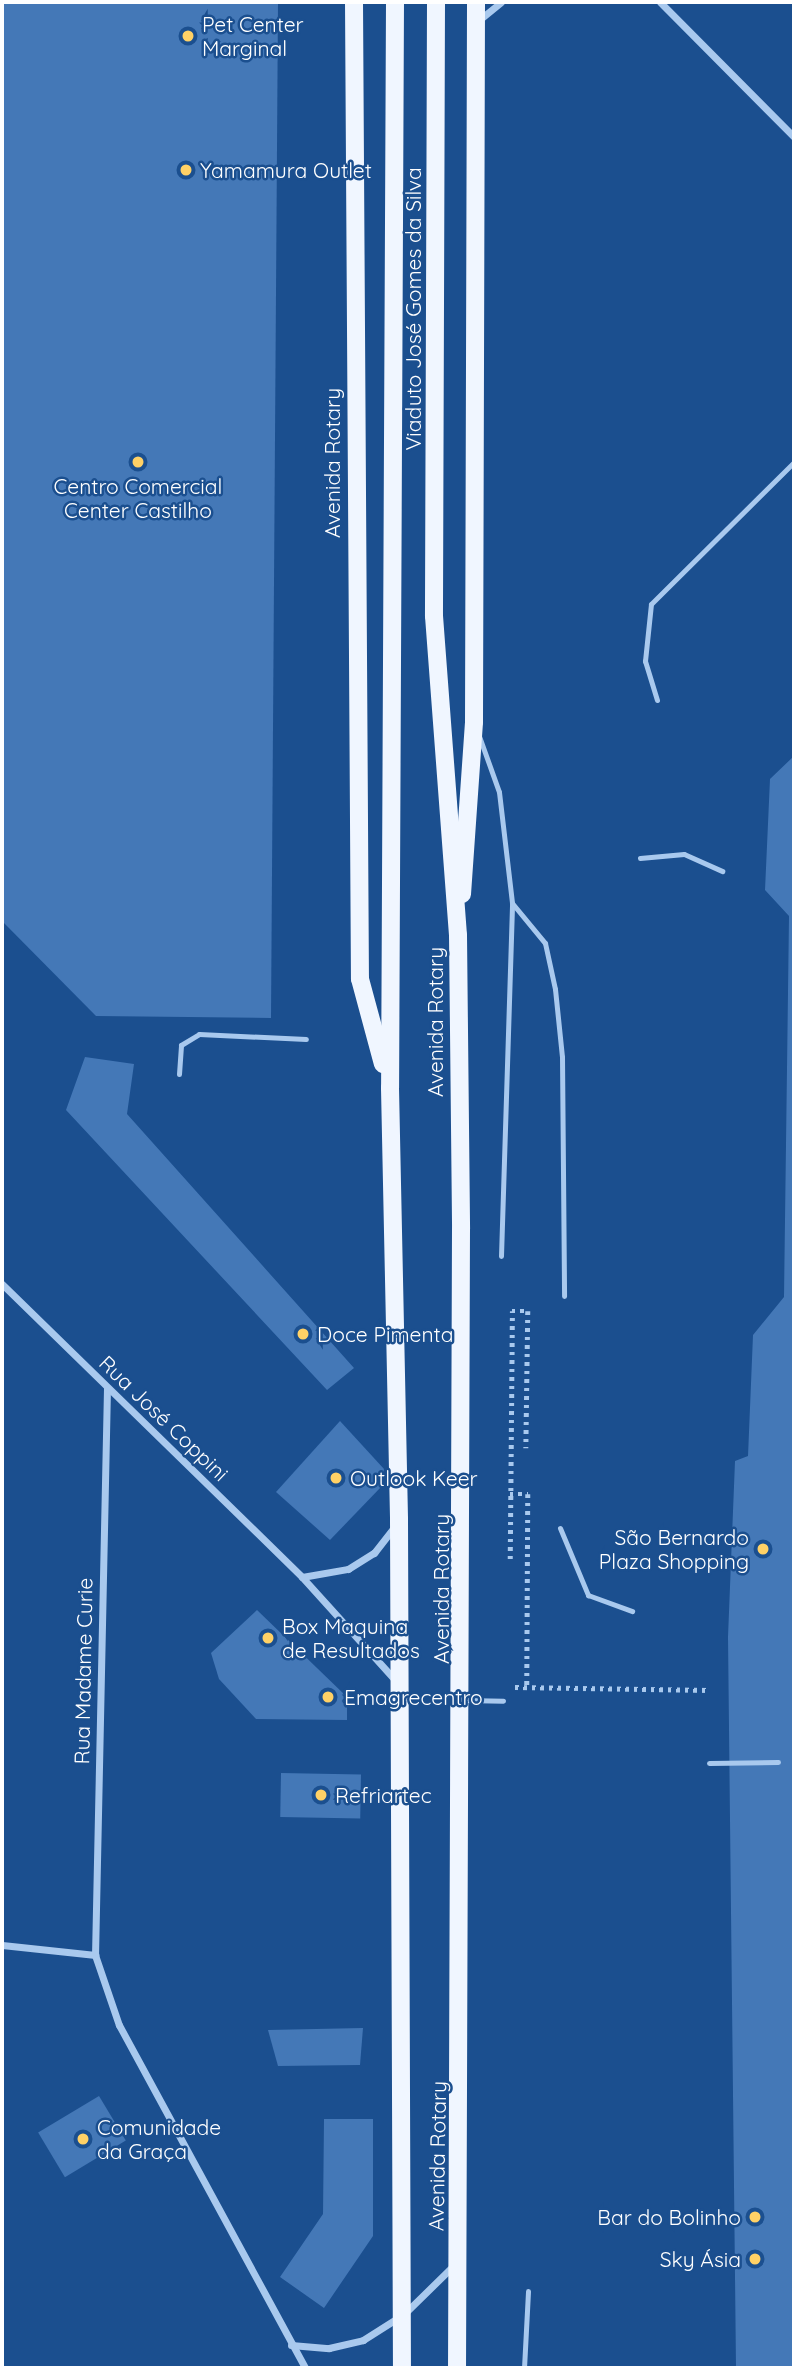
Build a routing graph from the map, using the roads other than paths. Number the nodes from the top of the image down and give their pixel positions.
1 (354, 2) edge
2 (395, 2) edge
3 (436, 2) edge
4 (476, 2) edge
5 (502, 2) edge
6 (660, 2) edge
7 (478, 20) junction
8 (794, 137) edge
9 (794, 462) edge
10 (390, 614) joint
11 (434, 616) joint
12 (657, 699) dead end
13 (474, 722) junction
14 (639, 858) dead end
15 (722, 871) dead end
16 (512, 903) junction
17 (458, 936) junction
18 (306, 1039) dead end
19 (179, 1074) dead end
20 (390, 1088) junction
21 (501, 1255) dead end
22 (2, 1284) edge
23 (564, 1296) dead end
24 (107, 1388) junction
25 (399, 1520) junction
26 (560, 1528) dead end
27 (302, 1577) junction
28 (632, 1611) dead end
29 (399, 1684) junction
30 (464, 1700) junction
31 (503, 1701) dead end
32 (778, 1762) dead end
33 (709, 1763) dead end
34 (2, 1945) edge
35 (95, 1955) junction
36 (459, 2261) junction
37 (528, 2291) dead end
38 (404, 2314) junction
39 (291, 2345) junction
40 (305, 2368) edge
41 (402, 2368) edge
42 (457, 2368) edge
43 (524, 2368) edge

1 - 20 main road, Avenida Rotary
2 - 10 main road, Viaduto José Gomes da Silva
3 - 11 main road, Viaduto José Gomes da Silva
4 - 7 main road, Avenida Rotary
5 - 7 street
6 - 8 street
7 - 13 main road, Avenida Rotary
9 - 12 lane
10 - 20 main road, Avenida Rotary
11 - 17 main road, Avenida Rotary
13 - 16 lane
13 - 17 main road, Avenida Rotary
14 - 15 lane
16 - 21 lane
16 - 23 lane
17 - 30 main road, Avenida Rotary
18 - 19 lane
20 - 25 main road, Avenida Rotary
22 - 24 street, Rua José Coppini
24 - 27 street, Rua José Coppini
24 - 35 street, Rua Madame Curie
25 - 27 street
25 - 29 main road, Avenida Rotary
26 - 28 lane
27 - 29 street, Rua José Coppini
29 - 38 main road, Avenida Rotary
30 - 31 lane
30 - 36 main road, Avenida Rotary
32 - 33 lane
34 - 35 street
35 - 39 street, Rua Madame Curie
36 - 38 street
36 - 42 main road, Avenida Rotary
37 - 43 lane
38 - 39 street
38 - 41 main road, Avenida Rotary
39 - 40 street, Rua Madame Curie

